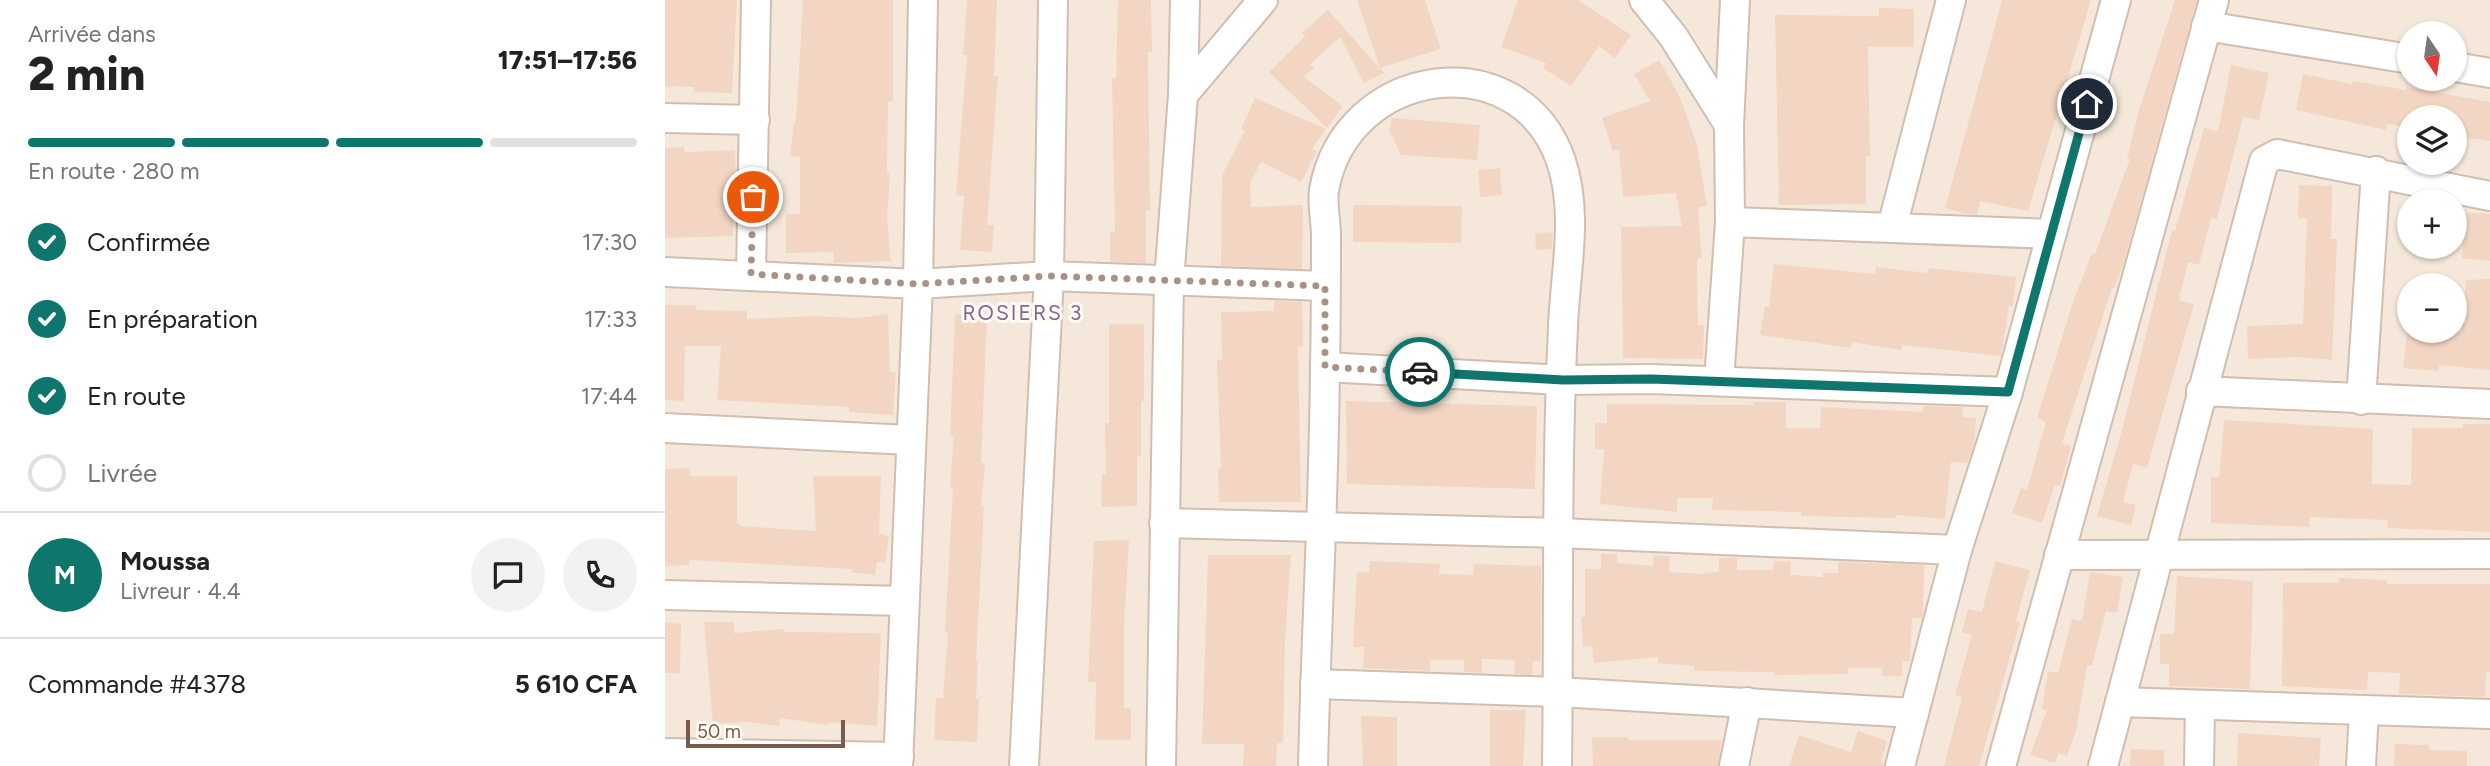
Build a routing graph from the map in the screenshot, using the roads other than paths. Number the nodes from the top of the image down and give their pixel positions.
1 (756, 0) edge
2 (923, 0) edge
3 (1053, 0) edge
4 (1185, 0) edge
5 (1263, 0) edge
6 (1644, 0) edge
7 (1735, 0) edge
8 (1951, 0) edge
9 (2116, 0) edge
10 (2210, 13) edge
11 (2397, 56) edge
12 (2467, 69) edge
13 (2490, 73) edge
14 (1182, 95) junction
15 (665, 118) edge
16 (755, 120) junction
17 (1729, 125) junction
18 (2376, 171) junction
19 (2490, 196) edge
20 (1730, 222) junction
21 (1892, 227) junction
22 (2051, 234) junction
23 (665, 272) edge
24 (751, 274) junction
25 (1049, 276) junction
26 (1168, 281) junction
27 (918, 284) junction
28 (1325, 286) junction
29 (1325, 367) junction
30 (1563, 380) junction
31 (1719, 381) junction
32 (2201, 391) junction
33 (2008, 392) junction
34 (2361, 400) junction
35 (2490, 404) edge
36 (665, 428) edge
37 (910, 440) junction
38 (1164, 523) junction
39 (1319, 528) junction
40 (1559, 533) junction
41 (1957, 550) junction
42 (2490, 554) edge
43 (2059, 555) junction
44 (2160, 556) junction
45 (665, 595) edge
46 (904, 601) junction
47 (1315, 684) junction
48 (1558, 692) junction
49 (1747, 702) junction
50 (2120, 702) junction
51 (2200, 705) junction
52 (2364, 710) junction
53 (1914, 713) junction
54 (2490, 715) edge
55 (665, 753) edge
56 (899, 761) edge
57 (1024, 766) edge
58 (1161, 766) edge
59 (1313, 766) edge
60 (1557, 766) edge
61 (1734, 766) edge
62 (1900, 766) edge
63 (2001, 766) edge
64 (2103, 766) edge
65 (2199, 766) edge
66 (2361, 766) edge

1 - 16 street
2 - 27 street
3 - 25 street
4 - 14 street
5 - 14 street
6 - 17 street
7 - 17 street
8 - 21 street
9 - 22 street
10 - 11 street
10 - 43 street
12 - 13 street
14 - 26 street
15 - 16 street
16 - 24 street
17 - 20 street
18 - 19 street
18 - 32 street
18 - 34 street
20 - 21 street
20 - 31 street
21 - 22 street
22 - 33 street
23 - 24 street
24 - 27 street
25 - 26 street
25 - 27 street
25 - 57 street
26 - 28 street
26 - 38 street
27 - 37 street
28 - 29 street
28 - 30 street
29 - 30 street
29 - 39 street
30 - 31 street
30 - 40 street
31 - 33 street
32 - 34 street
32 - 44 street
33 - 41 street
34 - 35 street
36 - 37 street
37 - 46 street
38 - 39 street
38 - 58 street
39 - 40 street
39 - 47 street
40 - 41 street
40 - 48 street
41 - 53 street
42 - 44 street
43 - 44 street
43 - 63 street
44 - 50 street
45 - 46 street
46 - 56 street
47 - 48 street
47 - 59 street
48 - 49 street
48 - 60 street
49 - 53 street
49 - 61 street
50 - 51 street
50 - 64 street
51 - 52 street
51 - 65 street
52 - 54 street
52 - 66 street
53 - 62 street
55 - 56 street

